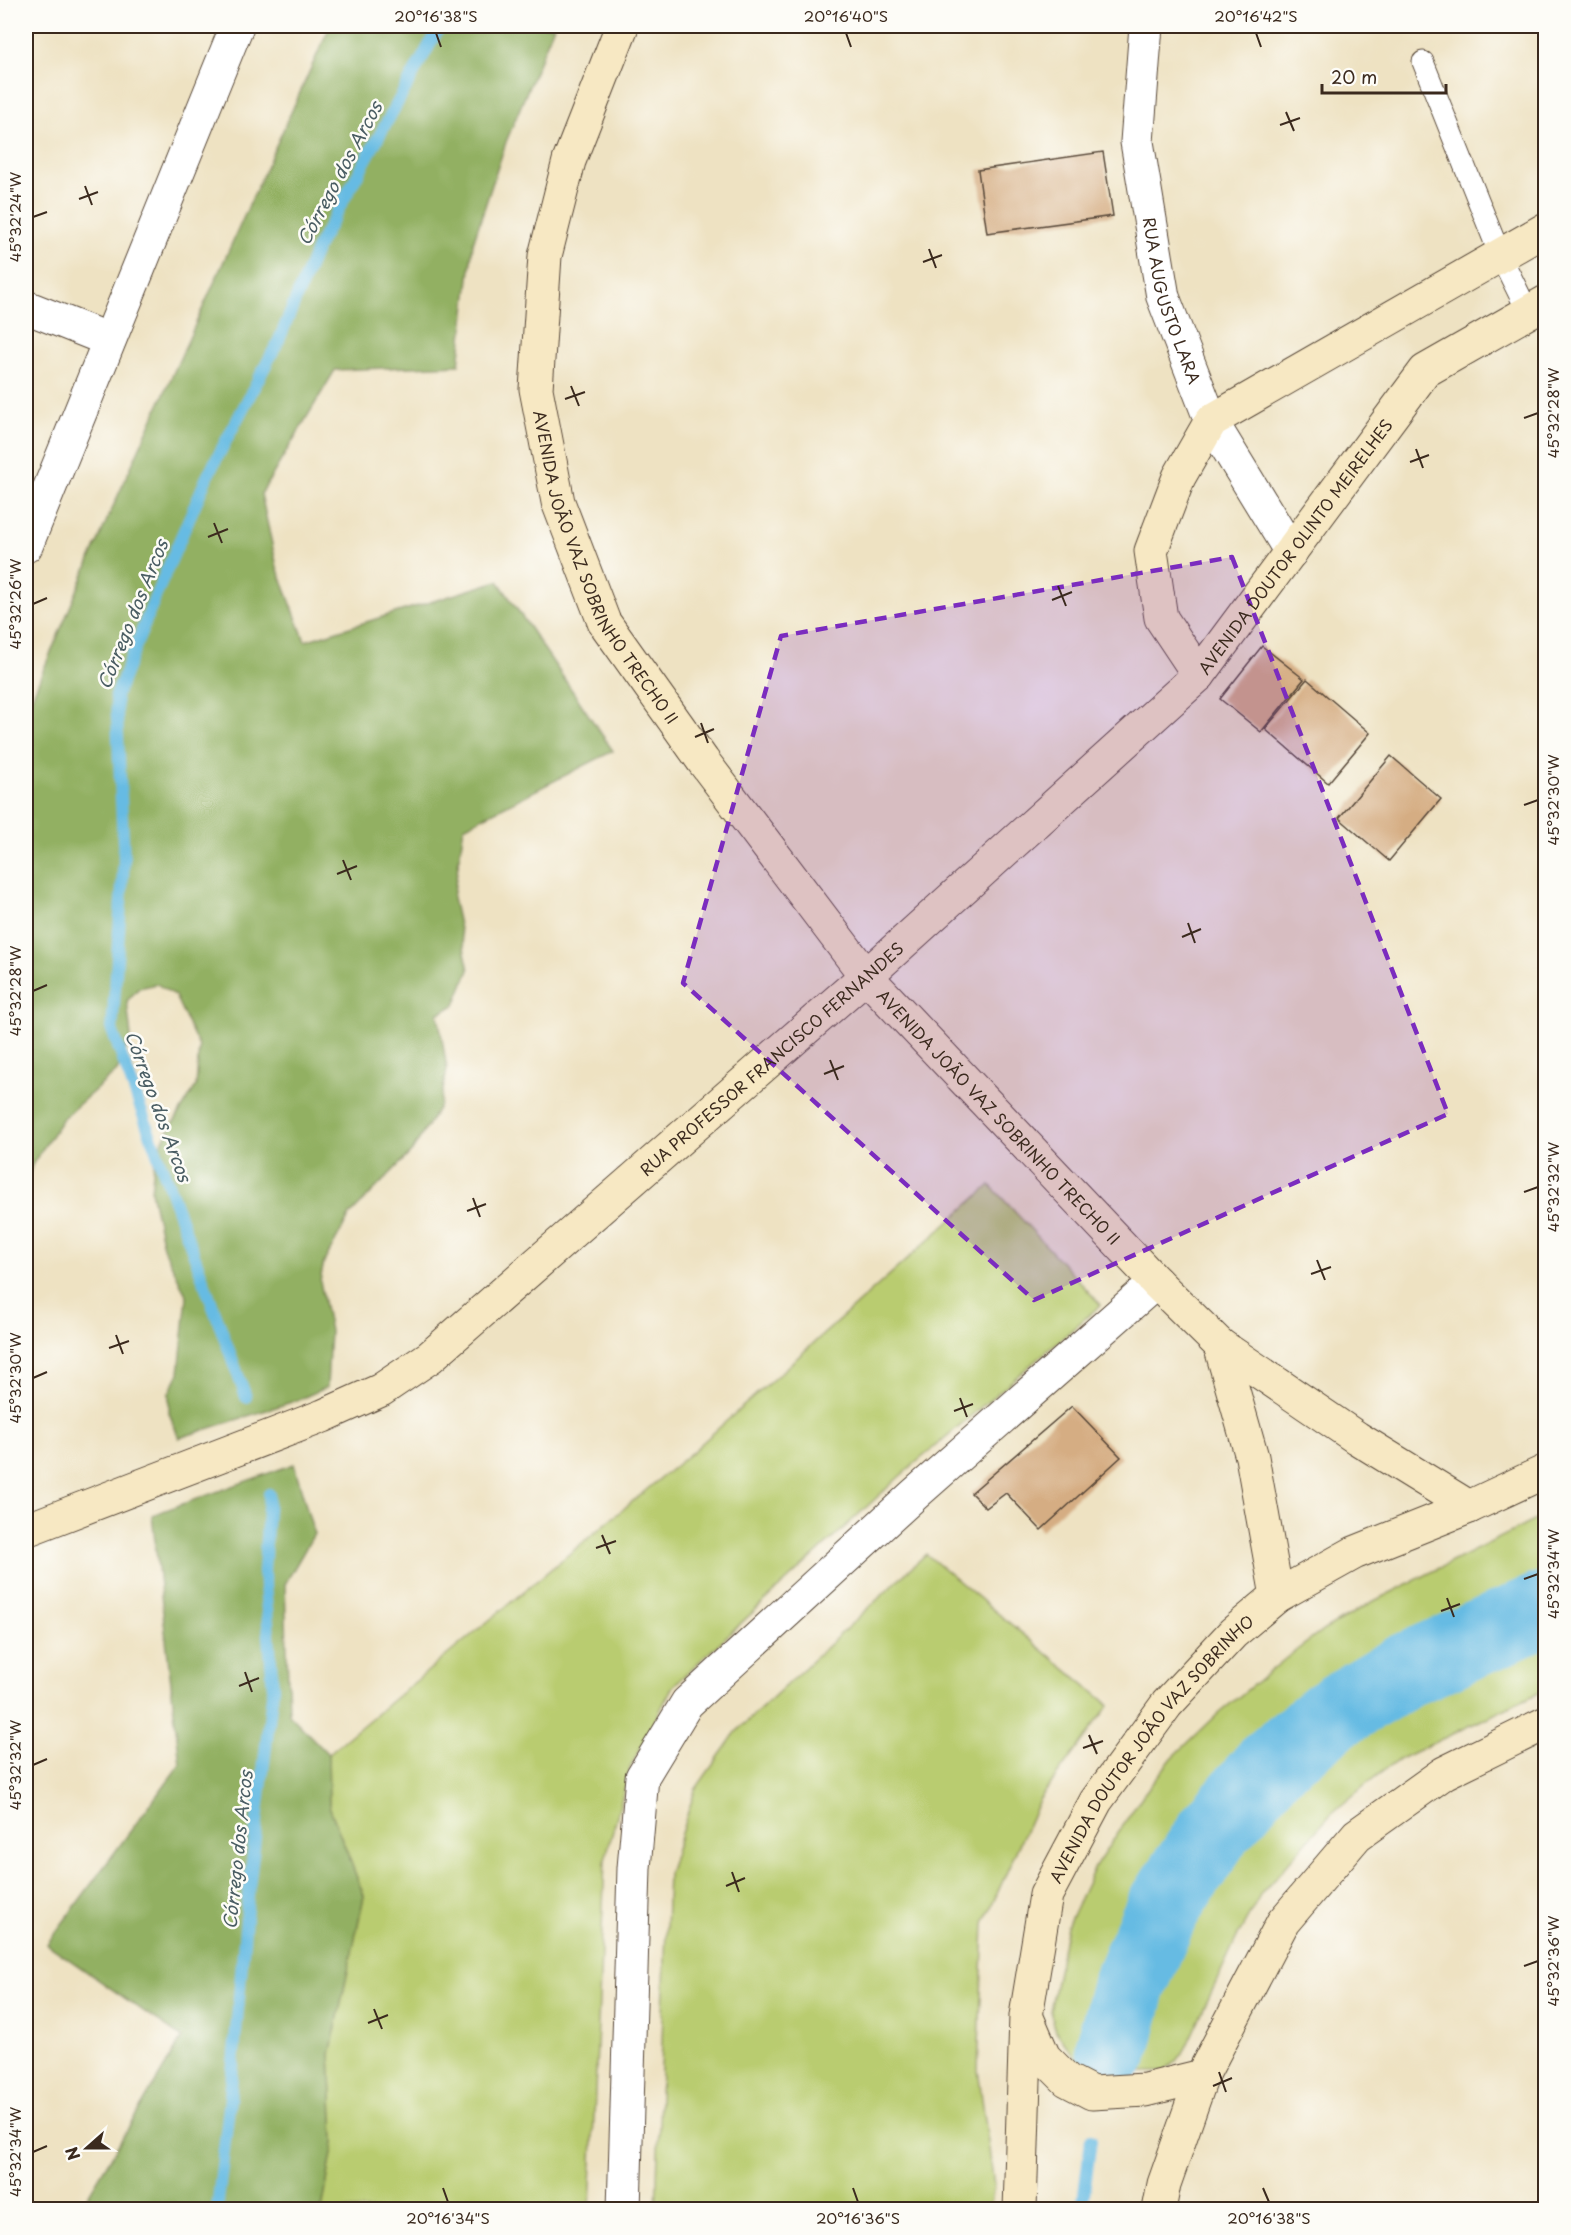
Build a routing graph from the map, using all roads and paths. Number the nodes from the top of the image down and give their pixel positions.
1 (237, 26) edge
2 (622, 26) edge
3 (1146, 26) edge
4 (1423, 62) dead end
5 (1545, 229) edge
6 (1500, 255) junction
7 (26, 307) edge
8 (1537, 307) edge
9 (109, 340) junction
10 (1211, 421) junction
11 (26, 546) edge
12 (1291, 552) junction
13 (1199, 675) junction
14 (866, 976) junction
15 (1156, 1282) junction
16 (1220, 1345) junction
17 (1545, 1471) edge
18 (1469, 1507) junction
19 (26, 1530) edge
20 (1276, 1596) junction
21 (1545, 1723) edge
22 (1026, 2016) junction
23 (1202, 2076) junction
24 (624, 2210) edge
25 (1020, 2210) edge
26 (1159, 2210) edge

1 - 9 street
2 - 14 street, AVENIDA JOÃO VAZ SOBRINHO TRECHO II
3 - 10 street, RUA AUGUSTO LARA
4 - 6 lane
5 - 6 street
6 - 8 lane
6 - 10 street
7 - 9 street
8 - 12 street, AVENIDA DOUTOR OLINTO MEIRELHES
9 - 11 street
10 - 12 street, RUA AUGUSTO LARA
10 - 13 street, AVENIDA DOUTOR OLINTO MEIRELHES
12 - 13 street, AVENIDA DOUTOR OLINTO MEIRELHES
13 - 14 street, RUA PROFESSOR FRANCISCO FERNANDES
14 - 15 street, AVENIDA JOÃO VAZ SOBRINHO TRECHO II
14 - 19 street, RUA PROFESSOR FRANCISCO FERNANDES
15 - 16 street, AVENIDA JOÃO VAZ SOBRINHO TRECHO II
15 - 24 street
16 - 18 street, AVENIDA JOÃO VAZ SOBRINHO TRECHO II
16 - 20 street
17 - 18 street, AVENIDA DOUTOR JOÃO VAZ SOBRINHO
18 - 20 street, AVENIDA DOUTOR JOÃO VAZ SOBRINHO
20 - 22 street, AVENIDA DOUTOR JOÃO VAZ SOBRINHO
21 - 23 street
22 - 23 street
22 - 25 street, AVENIDA DOUTOR JOÃO VAZ SOBRINHO
23 - 26 street

